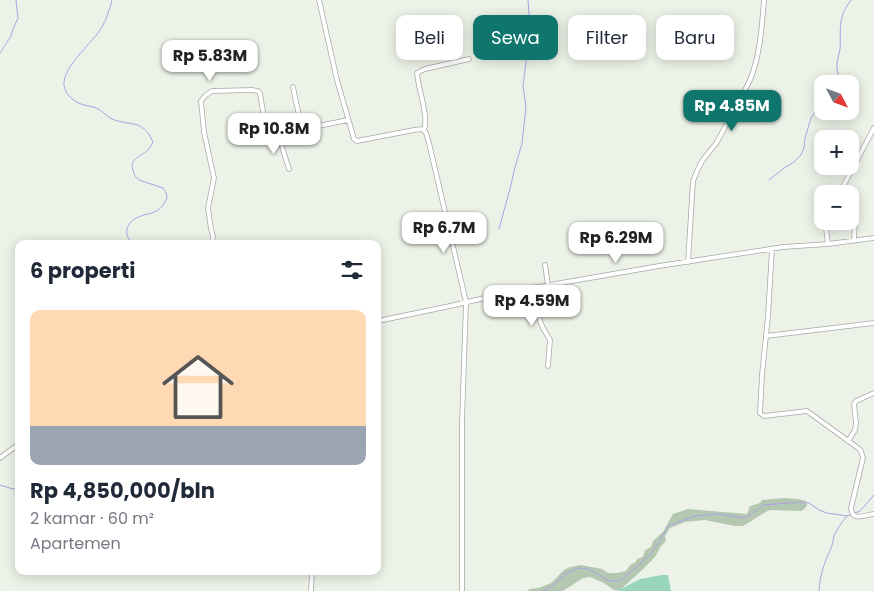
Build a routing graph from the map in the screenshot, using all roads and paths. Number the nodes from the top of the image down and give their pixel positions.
1 (319, 0) edge
2 (764, 0) edge
3 (469, 59) dead end
4 (293, 88) dead end
5 (348, 120) junction
6 (874, 128) edge
7 (302, 130) junction
8 (424, 130) junction
9 (279, 135) junction
10 (290, 169) dead end
11 (844, 185) edge
12 (826, 230) edge
13 (854, 230) edge
14 (874, 238) edge
15 (212, 240) edge
16 (854, 240) junction
17 (828, 244) junction
18 (772, 249) junction
19 (688, 262) junction
20 (545, 265) dead end
21 (548, 285) junction
22 (539, 287) junction
23 (466, 302) junction
24 (381, 320) edge
25 (874, 323) edge
26 (766, 336) junction
27 (548, 366) dead end
28 (874, 393) edge
29 (848, 440) junction
30 (15, 447) edge
31 (0, 458) edge
32 (874, 514) edge
33 (312, 575) edge
34 (311, 591) edge
35 (462, 591) edge

1 - 5 street
2 - 19 street
3 - 8 street
4 - 7 street
5 - 7 street
5 - 8 street
6 - 11 street
7 - 9 street
8 - 23 street
9 - 10 street
9 - 15 street
12 - 17 street
13 - 16 street
14 - 16 street
16 - 17 street
17 - 18 street
18 - 19 street
18 - 26 street
19 - 21 street
20 - 21 street
21 - 22 street
22 - 23 street
22 - 27 street
23 - 24 street
23 - 35 street
25 - 26 street
26 - 29 street
28 - 29 street
29 - 32 street
30 - 31 street
33 - 34 street

